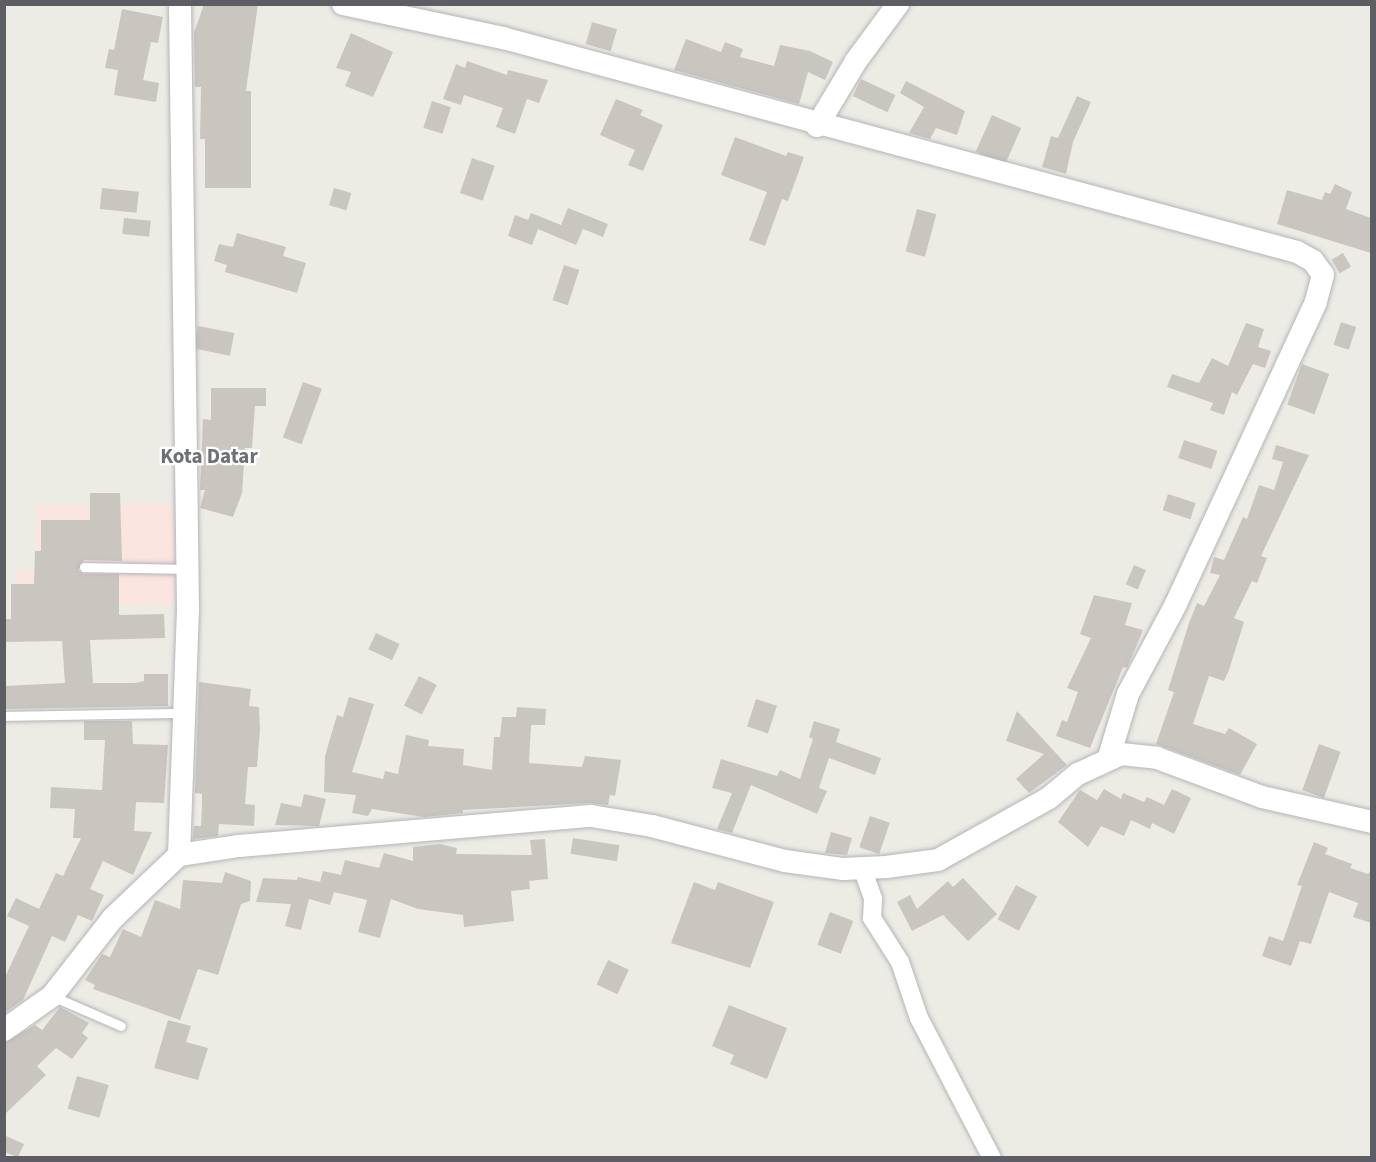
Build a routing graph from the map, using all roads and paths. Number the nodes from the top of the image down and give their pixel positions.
1 (180, 4) edge
2 (343, 4) edge
3 (898, 4) edge
4 (817, 126) junction
5 (84, 567) dead end
6 (186, 569) junction
7 (182, 713) junction
8 (4, 716) edge
9 (1109, 757) junction
10 (1371, 822) edge
11 (179, 855) junction
12 (862, 868) junction
13 (52, 996) junction
14 (121, 1026) dead end
15 (4, 1030) edge
16 (992, 1158) edge

1 - 6 street
2 - 4 street
3 - 4 street
4 - 9 street
5 - 6 lane
6 - 7 street
7 - 8 lane
7 - 11 street
9 - 10 street
9 - 12 street
11 - 12 street
11 - 13 street
12 - 16 street
13 - 14 lane
13 - 15 street

